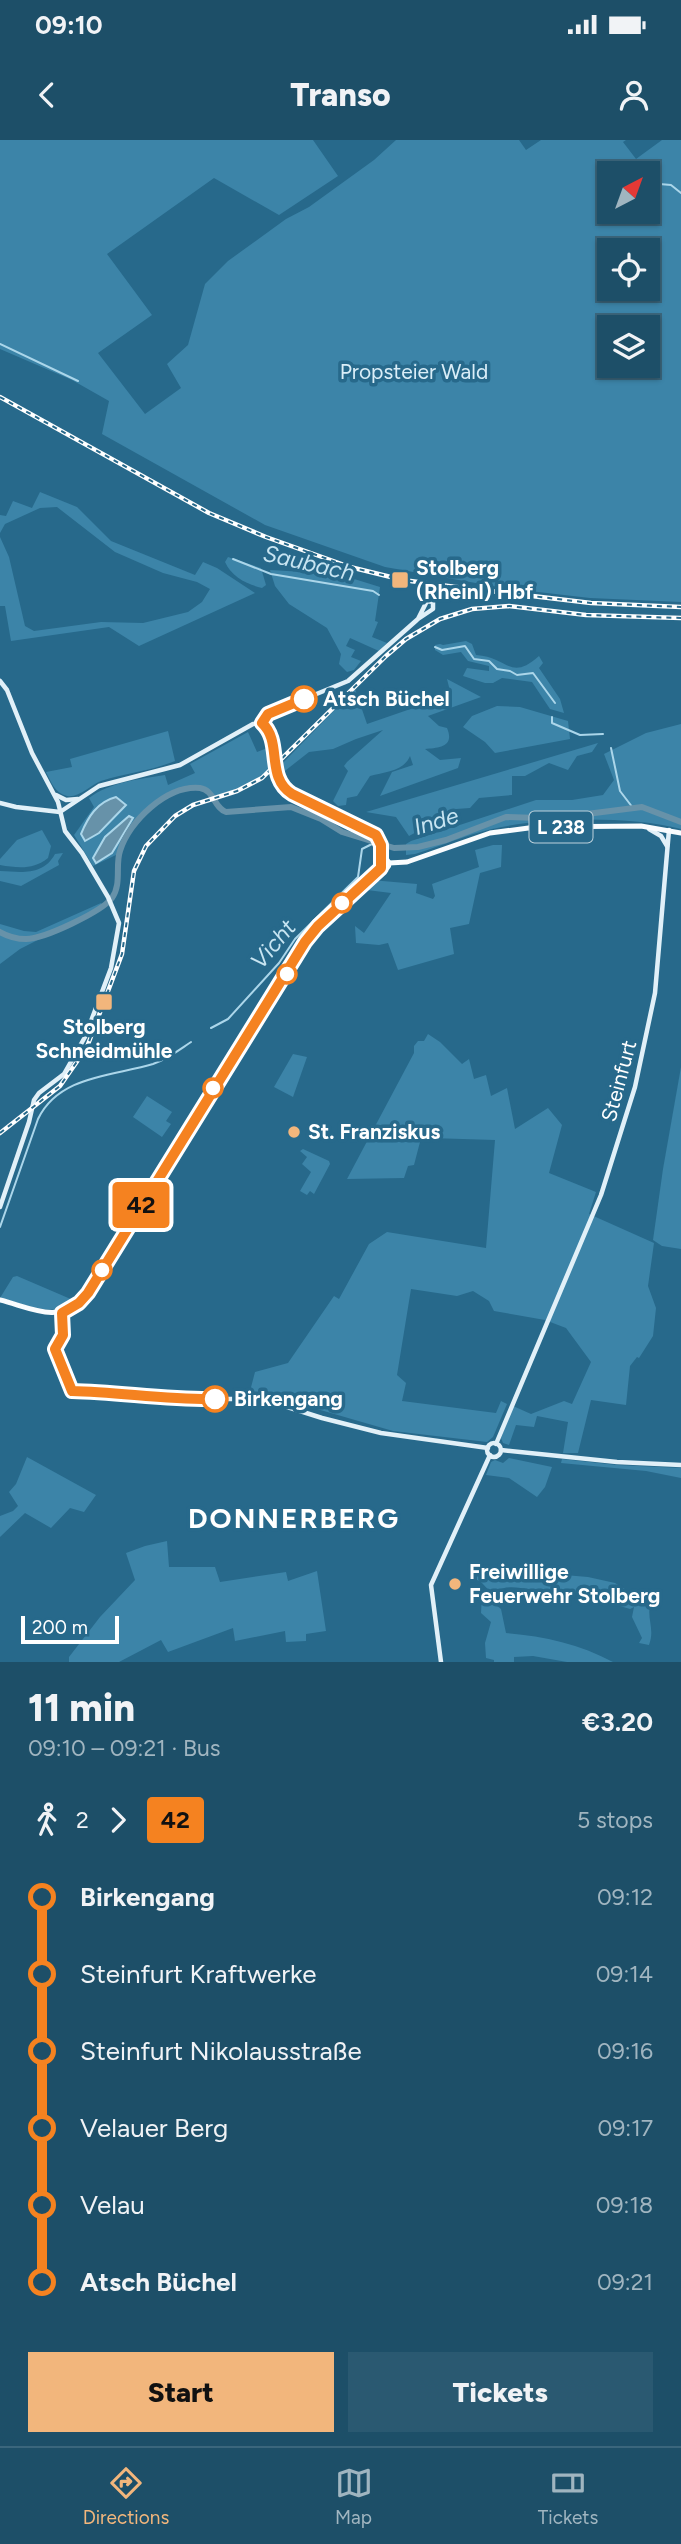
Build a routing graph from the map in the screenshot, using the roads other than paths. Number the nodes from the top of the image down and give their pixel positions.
1 (418, 619) dead end
2 (0, 681) edge
3 (262, 723) junction
4 (50, 789) junction
5 (78, 799) junction
6 (0, 803) edge
7 (60, 812) junction
8 (641, 826) junction
9 (669, 830) junction
10 (681, 833) edge
11 (667, 848) junction
12 (382, 859) junction
13 (389, 863) junction
14 (381, 868) junction
15 (0, 1207) edge
16 (0, 1300) edge
17 (62, 1313) junction
18 (496, 1444) junction
19 (488, 1448) junction
20 (501, 1450) junction
21 (490, 1455) junction
22 (681, 1465) edge
23 (442, 1662) edge

1 - 3 street
2 - 4 street
3 - 5 street
3 - 12 street
4 - 5 street
4 - 7 street
5 - 7 street
6 - 7 street
7 - 15 street
8 - 9 main road, L 238
8 - 11 street
8 - 13 main road, L 238
9 - 10 main road, L 238
9 - 11 street, Steinfurt
11 - 18 street, Steinfurt
12 - 13 main road
12 - 14 main road
13 - 14 main road, L 238
14 - 17 main road, L 238
16 - 17 main road
17 - 19 street
18 - 19 street
18 - 20 street
19 - 21 street
20 - 21 street
20 - 22 street
21 - 23 street

